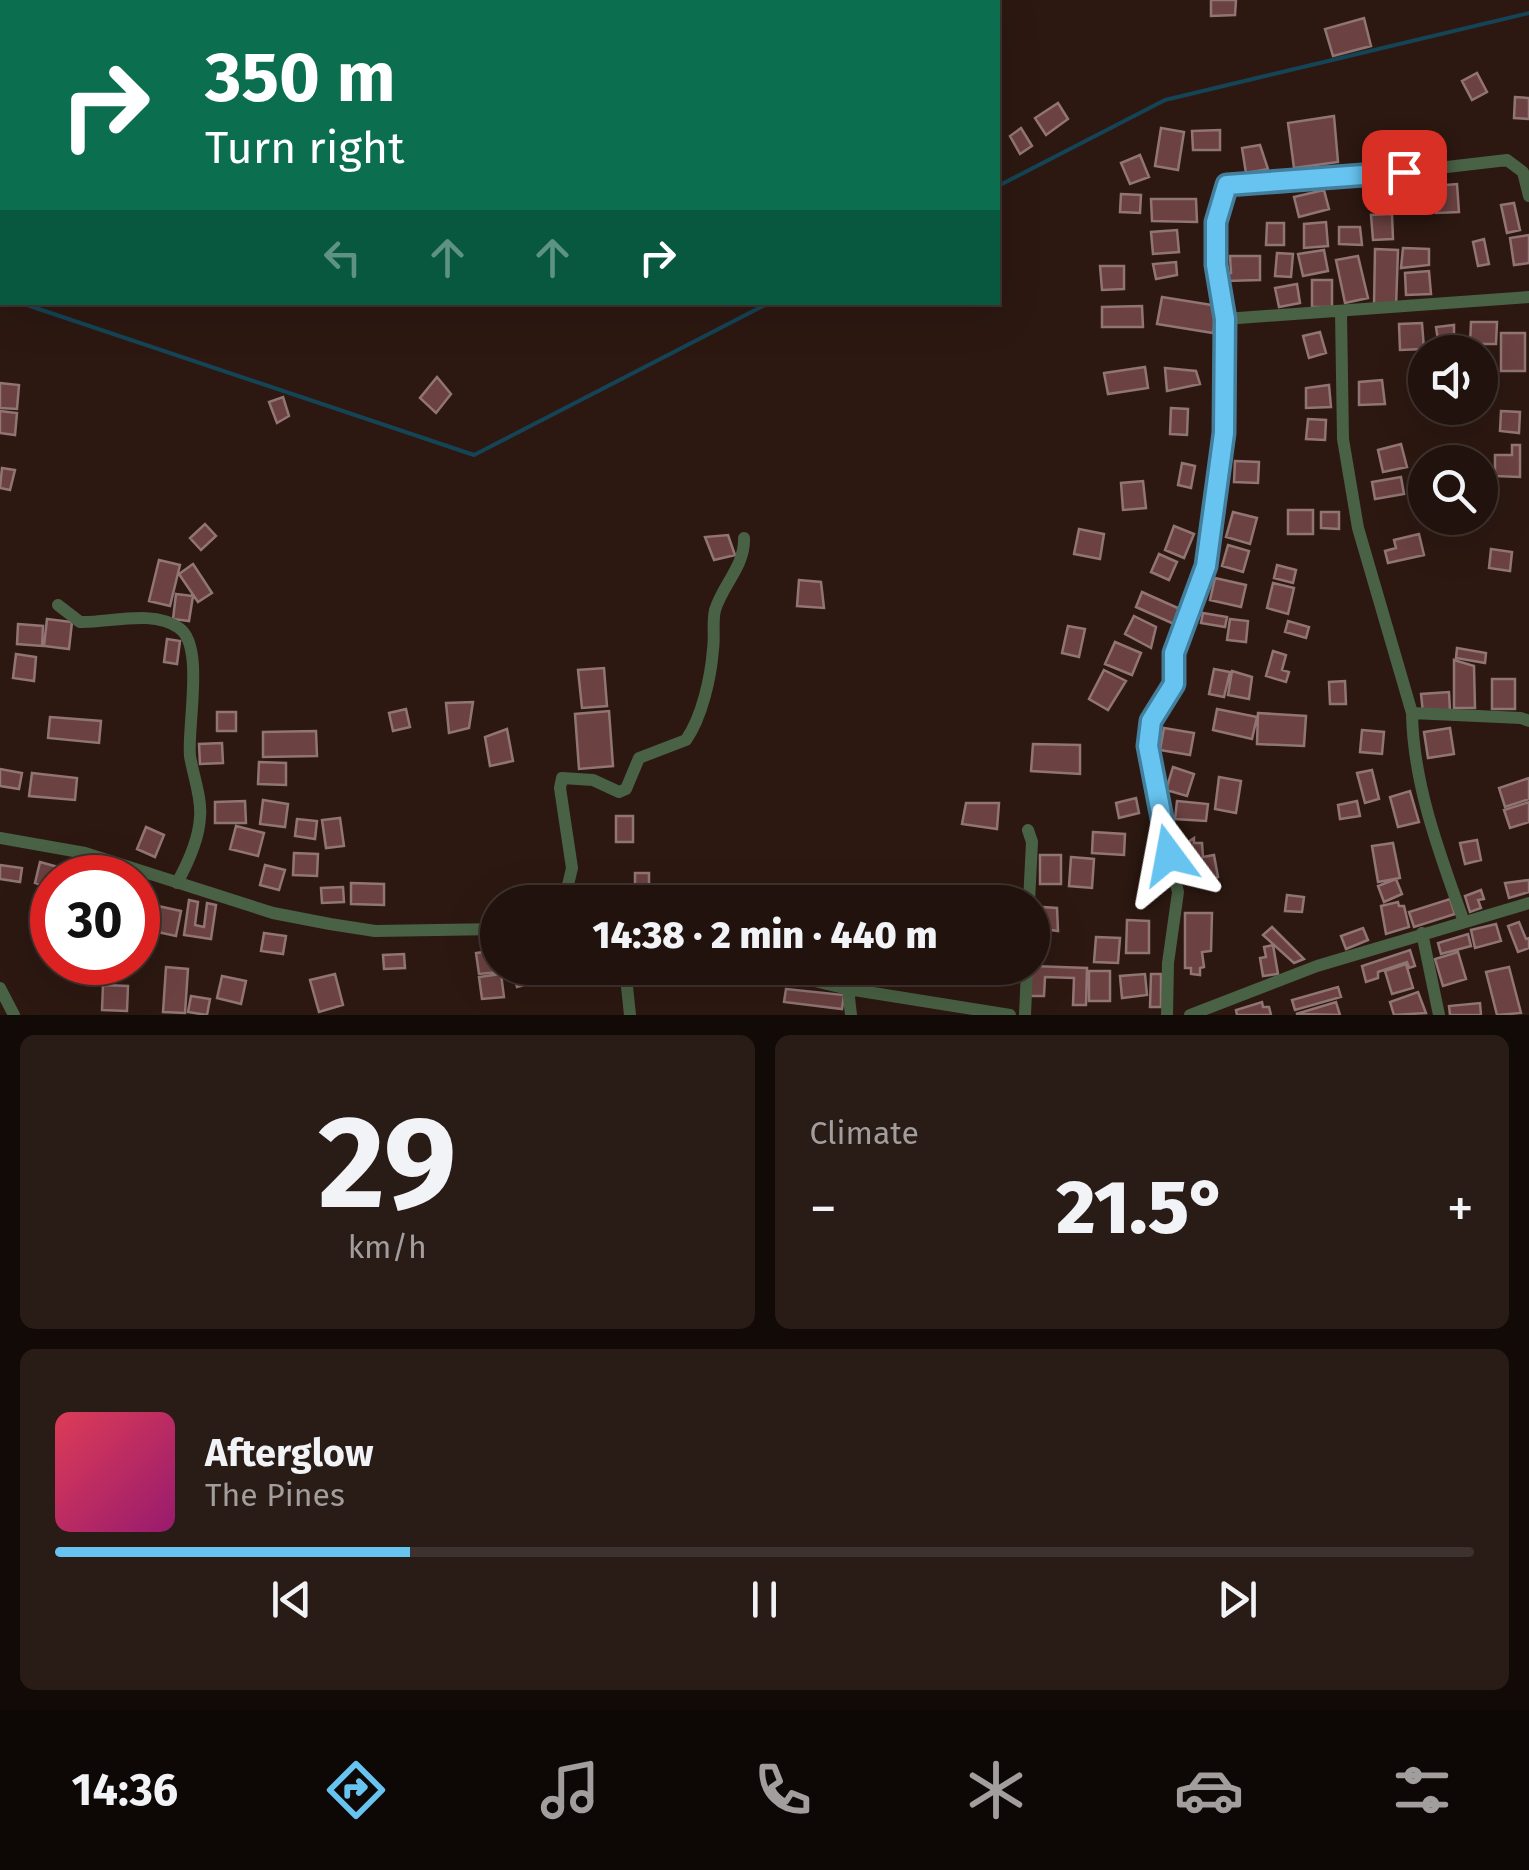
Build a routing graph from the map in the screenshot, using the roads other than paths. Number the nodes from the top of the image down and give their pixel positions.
1 (1526, 171) edge
2 (1529, 196) edge
3 (1529, 297) edge
4 (1341, 313) junction
5 (1225, 319) junction
6 (744, 538) dead end
7 (58, 605) dead end
8 (1412, 713) junction
9 (1529, 721) edge
10 (1028, 830) dead end
11 (0, 838) edge
12 (177, 883) junction
13 (568, 885) edge
14 (1030, 885) edge
15 (1529, 903) edge
16 (1464, 922) junction
17 (480, 929) edge
18 (1422, 934) junction
19 (627, 985) edge
20 (831, 985) edge
21 (1026, 985) edge
22 (0, 988) edge
23 (848, 989) junction
24 (953, 1011) edge
25 (14, 1015) edge
26 (630, 1015) edge
27 (852, 1015) edge
28 (1010, 1015) edge
29 (1025, 1015) edge
30 (1167, 1015) edge
31 (1190, 1015) edge
32 (1440, 1015) edge

1 - 2 street
1 - 5 street
3 - 4 street
4 - 5 street
4 - 8 street
5 - 30 street
6 - 13 street
7 - 12 street
8 - 9 street
8 - 16 street
10 - 14 street
11 - 12 street
12 - 17 street
15 - 16 street
16 - 18 street
18 - 31 street
18 - 32 street
19 - 26 street
20 - 23 street
21 - 29 street
22 - 25 street
23 - 24 street
23 - 27 street
24 - 28 street

